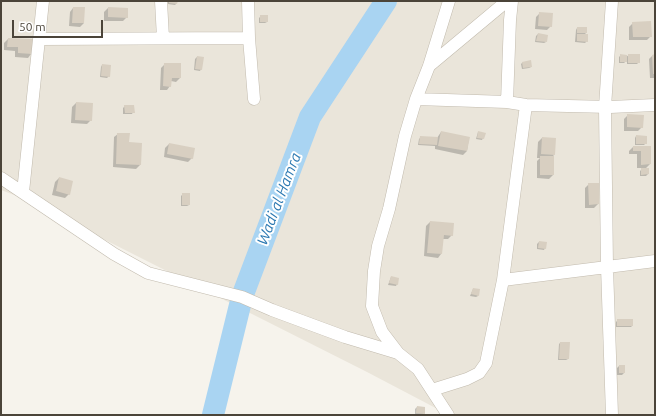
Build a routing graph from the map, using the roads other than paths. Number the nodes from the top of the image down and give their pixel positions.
1 (43, 1) edge
2 (162, 1) edge
3 (248, 1) edge
4 (449, 1) edge
5 (507, 1) edge
6 (512, 1) edge
7 (612, 1) edge
8 (162, 38) junction
9 (249, 38) junction
10 (39, 39) junction
11 (429, 66) junction
12 (254, 98) dead end
13 (416, 100) junction
14 (507, 102) junction
15 (526, 105) junction
16 (655, 105) edge
17 (605, 107) junction
18 (1, 178) edge
19 (23, 192) junction
20 (655, 261) edge
21 (607, 267) junction
22 (503, 280) junction
23 (398, 353) junction
24 (432, 390) junction
25 (448, 415) edge
26 (612, 415) edge

1 - 10 street
2 - 8 street
3 - 9 street
4 - 11 street
5 - 11 street
6 - 14 street
7 - 17 street
8 - 9 street
8 - 10 street
9 - 12 street
10 - 19 street
11 - 13 street
13 - 14 street
13 - 23 street
14 - 15 street
15 - 17 street
15 - 22 street
16 - 17 street
17 - 21 street
18 - 19 street
19 - 23 street
20 - 21 street
21 - 22 street
21 - 26 street
22 - 24 street
23 - 24 street
24 - 25 street

